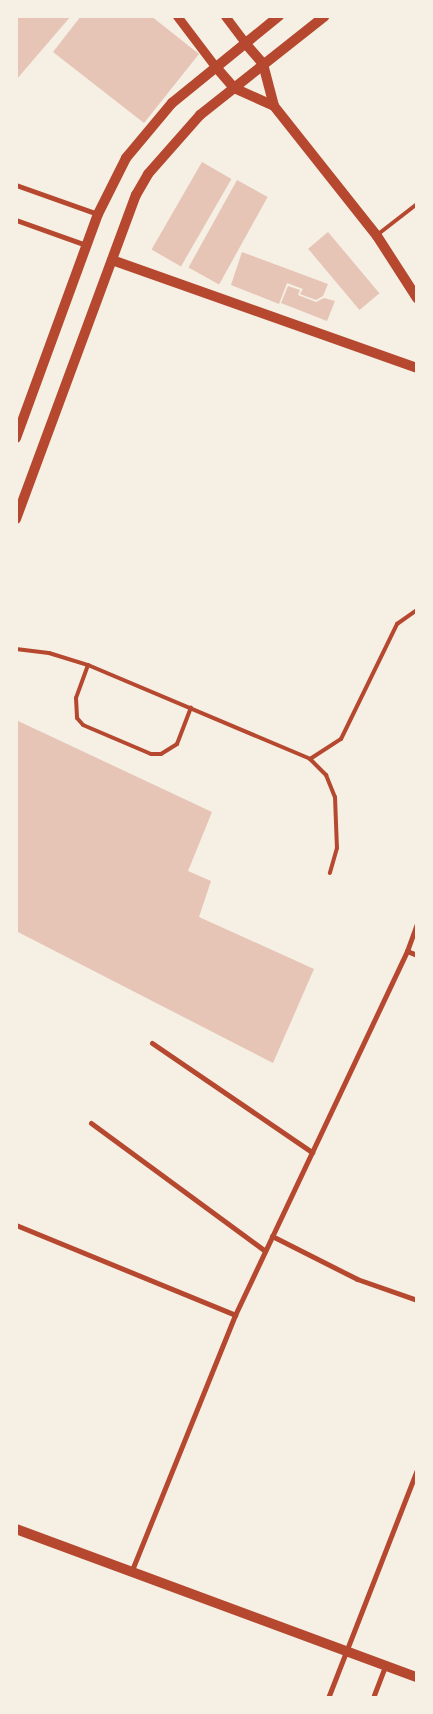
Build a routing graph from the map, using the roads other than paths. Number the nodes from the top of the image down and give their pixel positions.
1 (178, 16) edge
2 (225, 16) edge
3 (279, 16) edge
4 (325, 16) edge
5 (245, 43) junction
6 (262, 64) junction
7 (214, 66) junction
8 (234, 88) junction
9 (274, 106) junction
10 (16, 185) edge
11 (417, 204) edge
12 (98, 214) junction
13 (16, 220) edge
14 (377, 236) junction
15 (86, 245) junction
16 (112, 260) junction
17 (407, 281) junction
18 (417, 291) edge
19 (417, 298) edge
20 (417, 368) edge
21 (16, 438) edge
22 (16, 519) edge
23 (417, 610) edge
24 (16, 648) edge
25 (88, 665) junction
26 (191, 708) junction
27 (310, 759) junction
28 (330, 873) dead end
29 (417, 923) edge
30 (407, 951) junction
31 (417, 955) edge
32 (152, 1043) dead end
33 (91, 1123) dead end
34 (312, 1152) junction
35 (16, 1225) edge
36 (272, 1236) junction
37 (265, 1250) junction
38 (417, 1300) edge
39 (235, 1315) junction
40 (417, 1470) edge
41 (16, 1529) edge
42 (132, 1570) junction
43 (347, 1653) junction
44 (385, 1665) junction
45 (417, 1677) edge
46 (373, 1697) edge
47 (328, 1698) edge

1 - 7 street
2 - 5 street
3 - 5 main road
4 - 6 main road
5 - 6 main road
5 - 7 main road
6 - 8 main road
6 - 9 main road
7 - 8 main road
7 - 12 main road
8 - 9 main road
8 - 16 main road
9 - 14 main road
10 - 12 street
11 - 14 lane
12 - 15 main road
13 - 15 street
14 - 17 main road
15 - 21 main road
16 - 20 main road
16 - 22 main road
17 - 18 main road
17 - 19 main road
23 - 27 lane
24 - 25 lane
25 - 26 lane
25 - 26 lane
26 - 27 lane
27 - 28 lane
29 - 30 street
30 - 31 street
30 - 34 street
32 - 34 street
33 - 37 street
34 - 36 street
35 - 39 street
36 - 37 street
36 - 38 street
37 - 39 street
39 - 42 street
40 - 43 street
41 - 42 main road
42 - 43 main road
43 - 44 main road
43 - 47 street
44 - 45 main road
44 - 46 street

